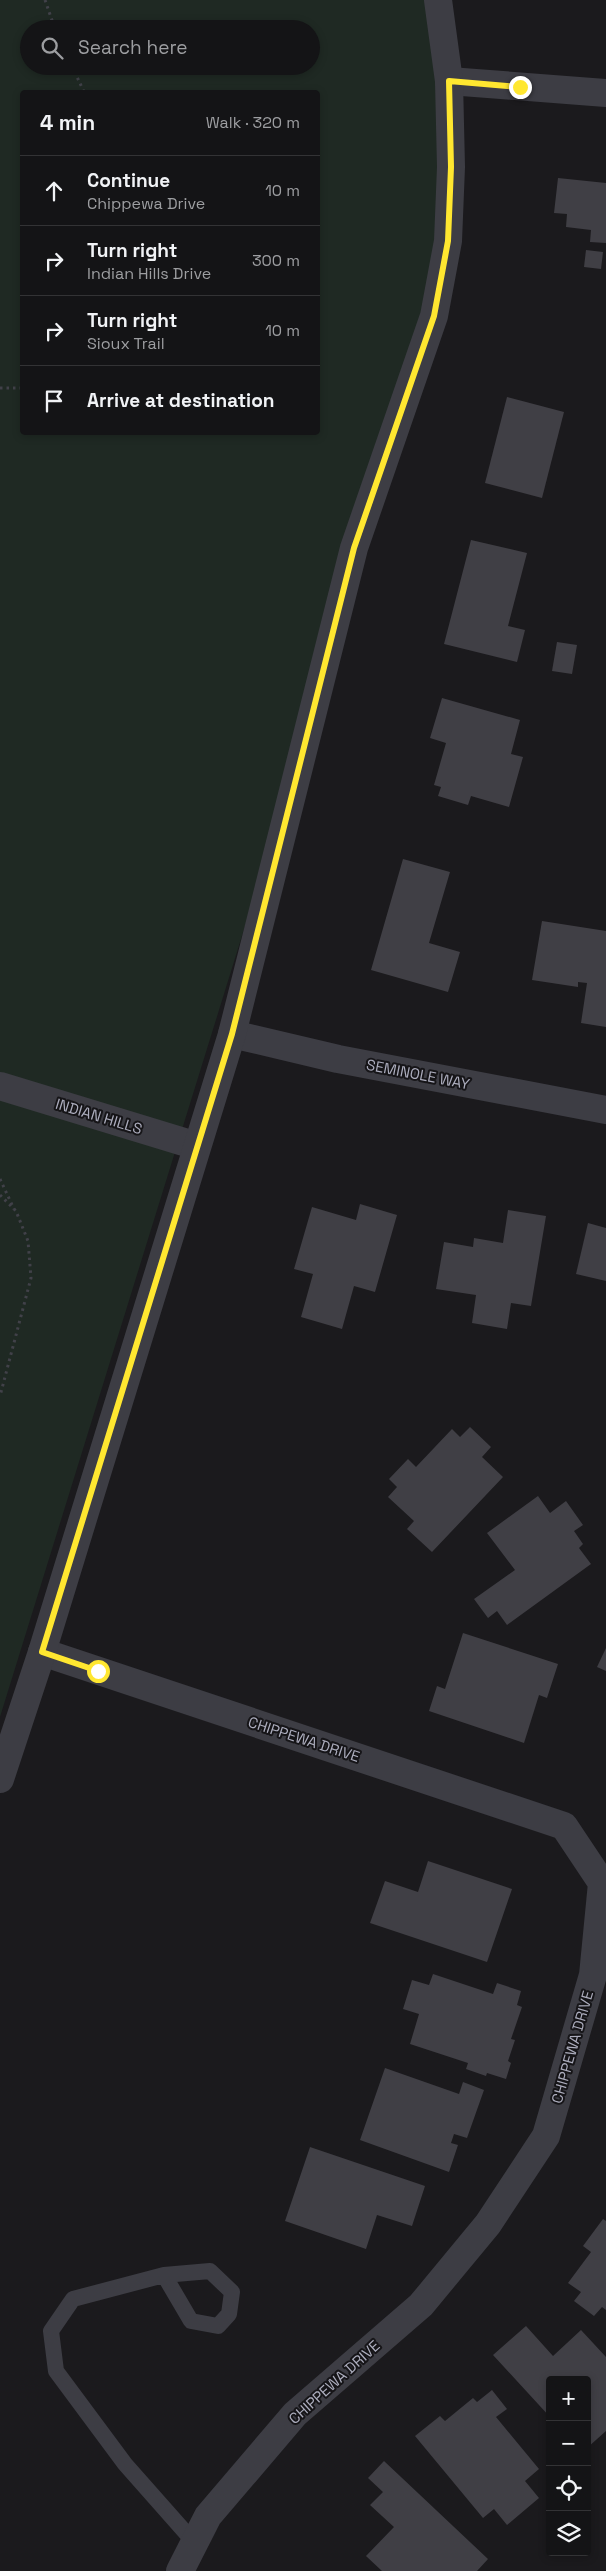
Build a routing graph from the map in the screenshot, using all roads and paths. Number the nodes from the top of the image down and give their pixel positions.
1 (45, 0) edge
2 (438, 0) edge
3 (52, 20) edge
4 (76, 75) edge
5 (449, 81) junction
6 (83, 90) edge
7 (606, 93) edge
8 (0, 388) edge
9 (20, 388) edge
10 (232, 1034) junction
11 (0, 1086) edge
12 (606, 1110) edge
13 (198, 1146) junction
14 (0, 1179) edge
15 (0, 1195) edge
16 (16, 1211) junction
17 (0, 1396) edge
18 (42, 1652) junction
19 (0, 1779) edge
20 (164, 2275) dead end
21 (194, 2542) junction
22 (180, 2571) edge

1 - 3 path
2 - 5 street
4 - 6 path
5 - 7 street
5 - 10 street
8 - 9 path
10 - 12 street, SEMINOLE WAY
10 - 13 street
11 - 13 street, INDIAN HILLS
13 - 18 street
14 - 16 path
15 - 16 path
16 - 17 path
18 - 19 street
18 - 21 street, CHIPPEWA DRIVE
20 - 21 lane
21 - 22 street, CHIPPEWA DRIVE

